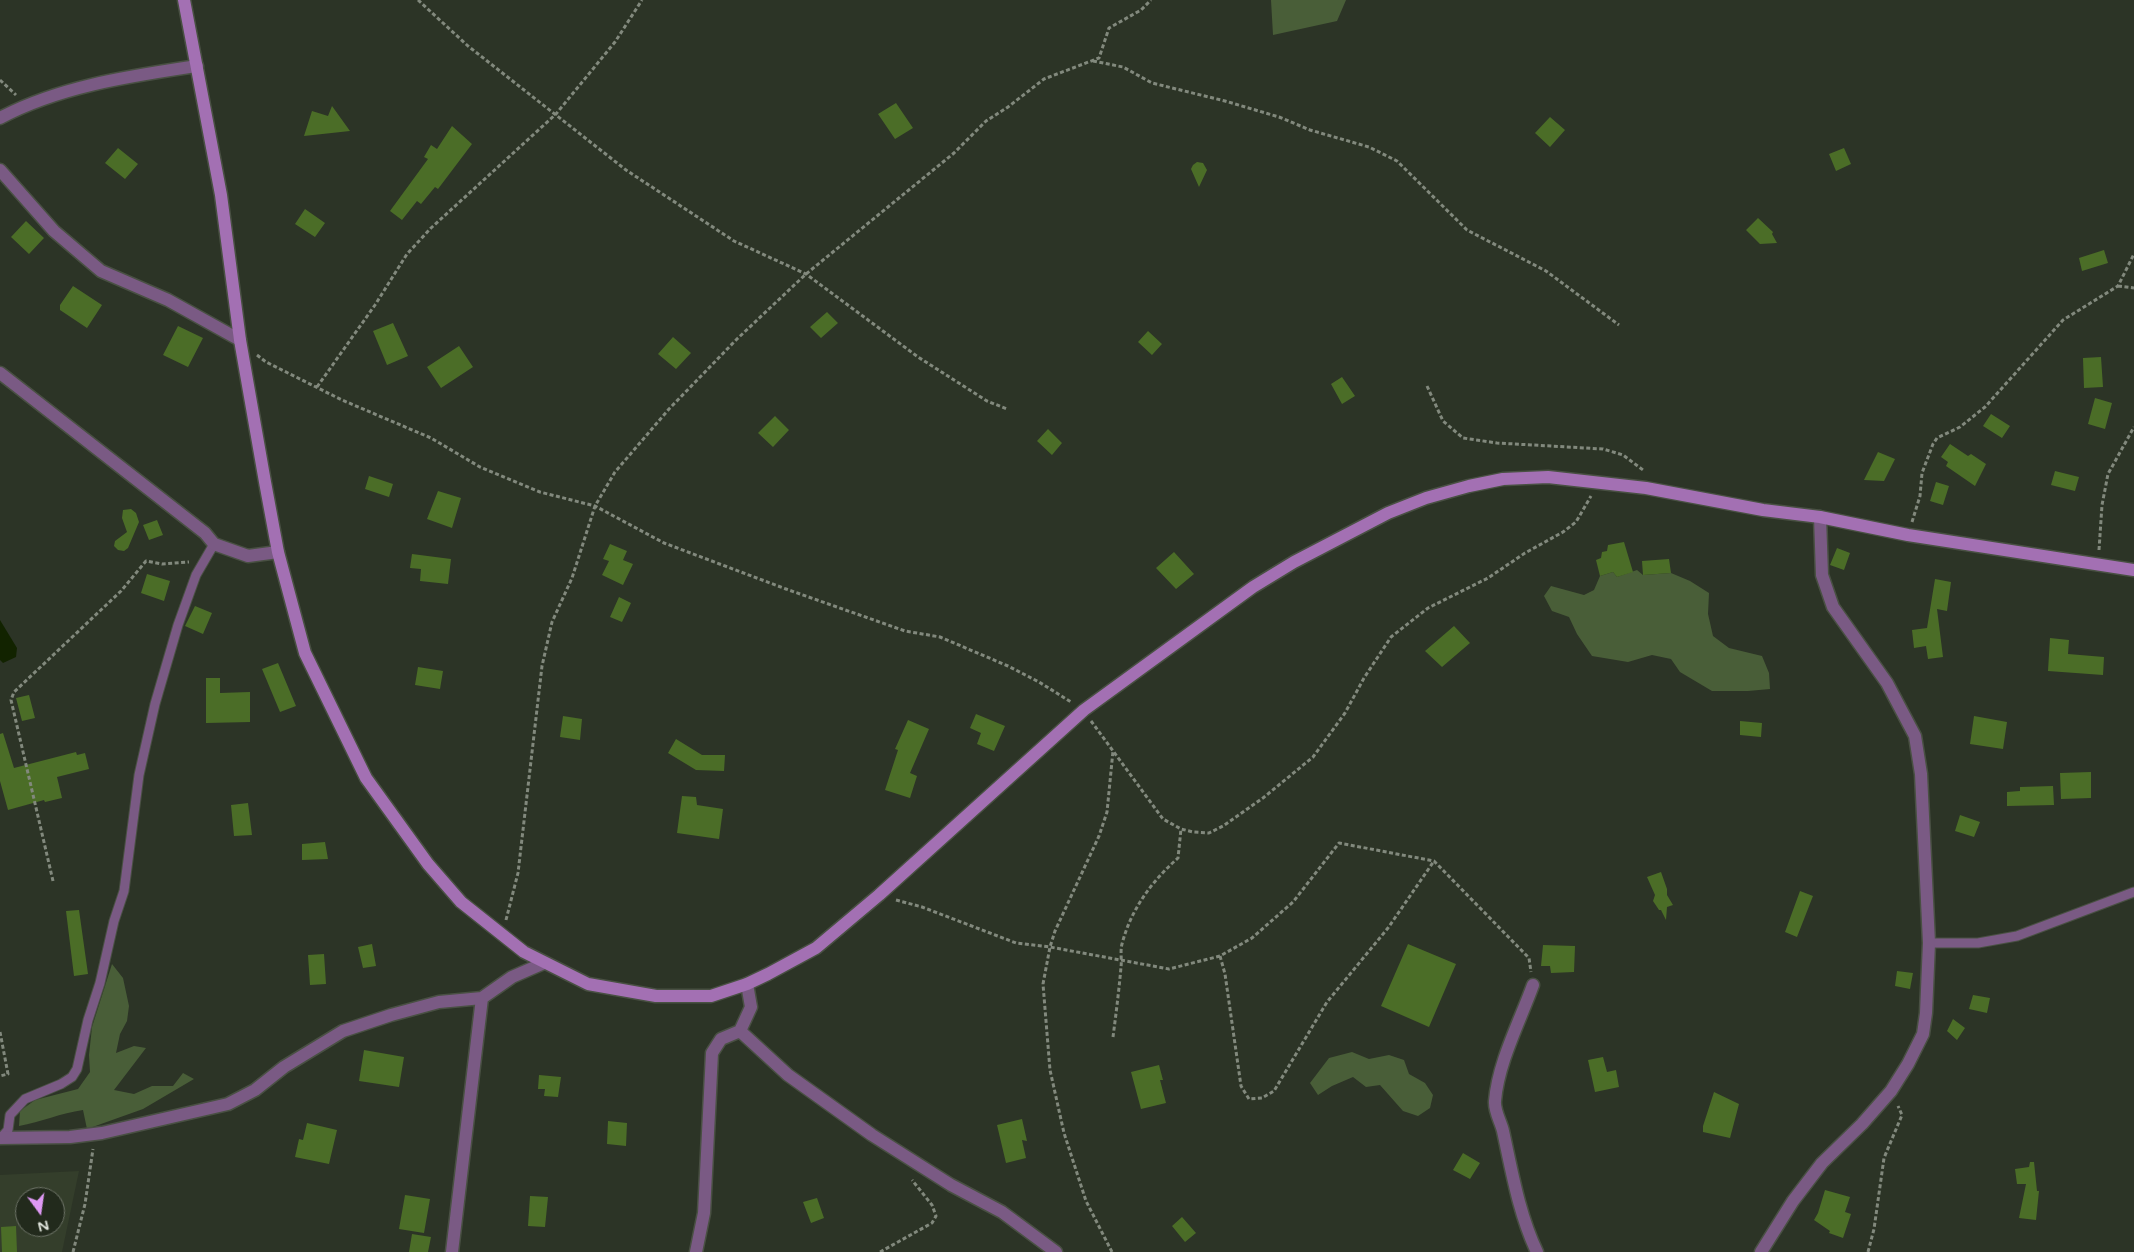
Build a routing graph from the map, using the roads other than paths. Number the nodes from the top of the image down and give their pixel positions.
1 (184, 0) edge
2 (197, 66) junction
3 (0, 118) edge
4 (0, 170) edge
5 (240, 340) junction
6 (0, 374) edge
7 (1820, 517) junction
8 (214, 544) junction
9 (278, 552) junction
10 (2134, 570) edge
11 (2134, 892) edge
12 (1929, 943) junction
13 (544, 963) junction
14 (746, 984) junction
15 (1533, 985) road end
16 (482, 998) junction
17 (740, 1031) junction
18 (0, 1138) edge
19 (452, 1252) edge
20 (696, 1252) edge
21 (1056, 1252) edge
22 (1537, 1252) edge
23 (1761, 1252) edge

1 - 2 main road
2 - 3 street
2 - 5 main road
4 - 5 street
5 - 9 main road
6 - 8 street
7 - 10 main road
7 - 12 street
7 - 14 main road
8 - 9 street
8 - 18 lane
9 - 13 main road
11 - 12 lane
12 - 23 street
13 - 14 main road
13 - 16 street
14 - 17 street
15 - 22 street
16 - 18 street
16 - 19 street
17 - 20 street
17 - 21 street

